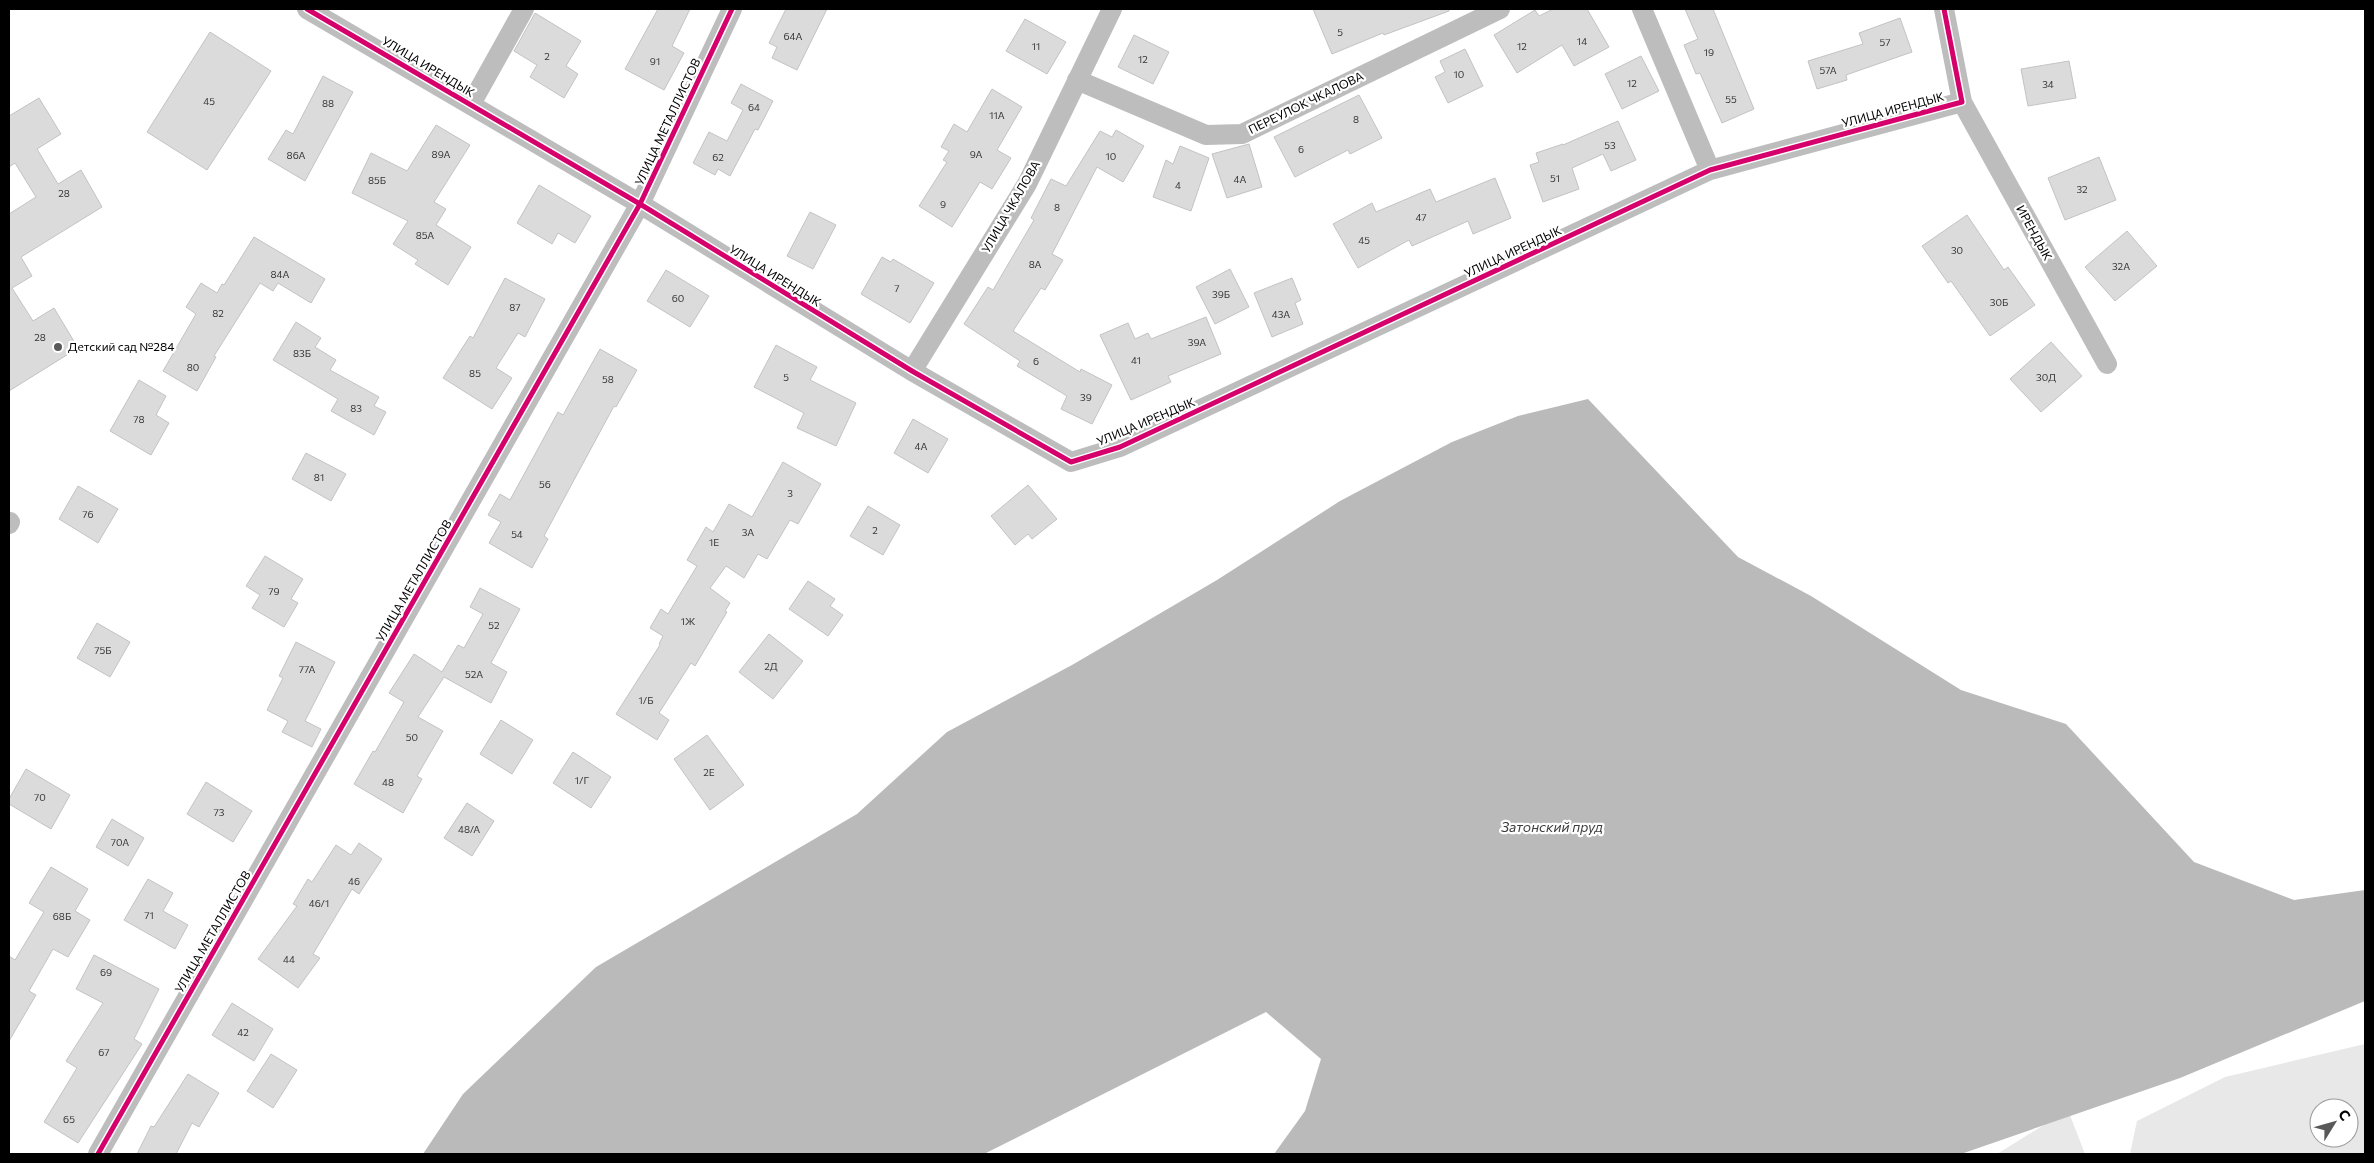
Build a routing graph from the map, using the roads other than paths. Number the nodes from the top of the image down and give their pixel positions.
1 (307, 9) edge
2 (524, 9) edge
3 (732, 9) edge
4 (1112, 9) edge
5 (1500, 9) edge
6 (1642, 9) edge
7 (1944, 9) edge
8 (326, 14) edge
9 (1078, 80) junction
10 (1962, 102) junction
11 (471, 104) junction
12 (1710, 170) junction
13 (640, 204) junction
14 (2107, 364) dead end
15 (912, 371) junction
16 (98, 1154) edge

1 - 8 street, УЛИЦА ИРЕНДЫК
2 - 11 street
3 - 13 street, УЛИЦА МЕТАЛЛИСТОВ
4 - 9 street, УЛИЦА ЧКАЛОВА
5 - 9 street, ПЕРЕУЛОК ЧКАЛОВА
6 - 12 street
7 - 10 street, УЛИЦА ИРЕНДЫК
8 - 11 street, УЛИЦА ИРЕНДЫК
9 - 15 street, УЛИЦА ЧКАЛОВА
10 - 12 street, УЛИЦА ИРЕНДЫК
10 - 14 street, ИРЕНДЫК
11 - 13 street, УЛИЦА ИРЕНДЫК
12 - 15 street, УЛИЦА ИРЕНДЫК
13 - 15 street, УЛИЦА ИРЕНДЫК
13 - 16 street, УЛИЦА МЕТАЛЛИСТОВ

